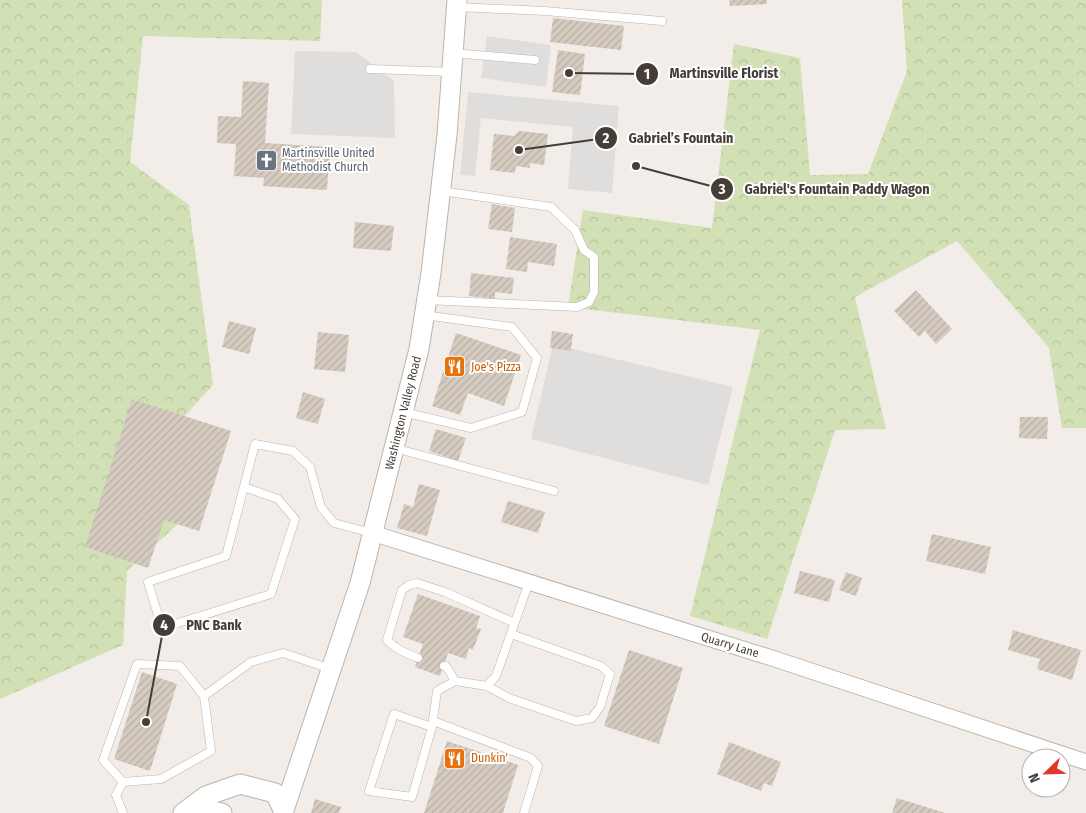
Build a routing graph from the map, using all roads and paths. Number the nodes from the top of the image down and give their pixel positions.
1 (457, 4) edge
2 (662, 21) dead end
3 (453, 53) junction
4 (535, 60) dead end
5 (370, 69) dead end
6 (452, 72) junction
7 (441, 191) junction
8 (426, 308) junction
9 (403, 412) junction
10 (394, 448) junction
11 (244, 487) junction
12 (554, 491) dead end
13 (372, 533) junction
14 (529, 582) junction
15 (515, 622) junction
16 (511, 634) junction
17 (418, 658) dead end
18 (444, 666) dead end
19 (330, 669) junction
20 (455, 681) junction
21 (487, 686) junction
22 (204, 696) junction
23 (433, 724) junction
24 (1086, 762) edge
25 (123, 782) junction
26 (188, 810) edge
27 (123, 813) edge
28 (222, 813) edge
29 (282, 813) edge
30 (524, 813) edge

1 - 2 lane
1 - 3 street, Washington Valley Road
3 - 4 lane
3 - 6 street, Washington Valley Road
5 - 6 lane
6 - 7 street, Washington Valley Road
7 - 8 street, Washington Valley Road
7 - 8 lane
8 - 9 street, Washington Valley Road
8 - 9 lane
9 - 10 street, Washington Valley Road
10 - 12 lane
10 - 13 street, Washington Valley Road
11 - 11 lane
11 - 13 lane
13 - 14 street, Quarry Lane
13 - 19 street, Washington Valley Road
14 - 15 lane
14 - 24 street, Quarry Lane
15 - 16 lane
15 - 17 lane
16 - 21 lane
16 - 21 lane
18 - 20 lane
19 - 22 lane
19 - 29 street, Washington Valley Road
20 - 21 lane
20 - 23 lane
22 - 25 lane
22 - 25 lane
23 - 23 lane
23 - 30 lane
25 - 27 lane
26 - 28 street
26 - 29 street

